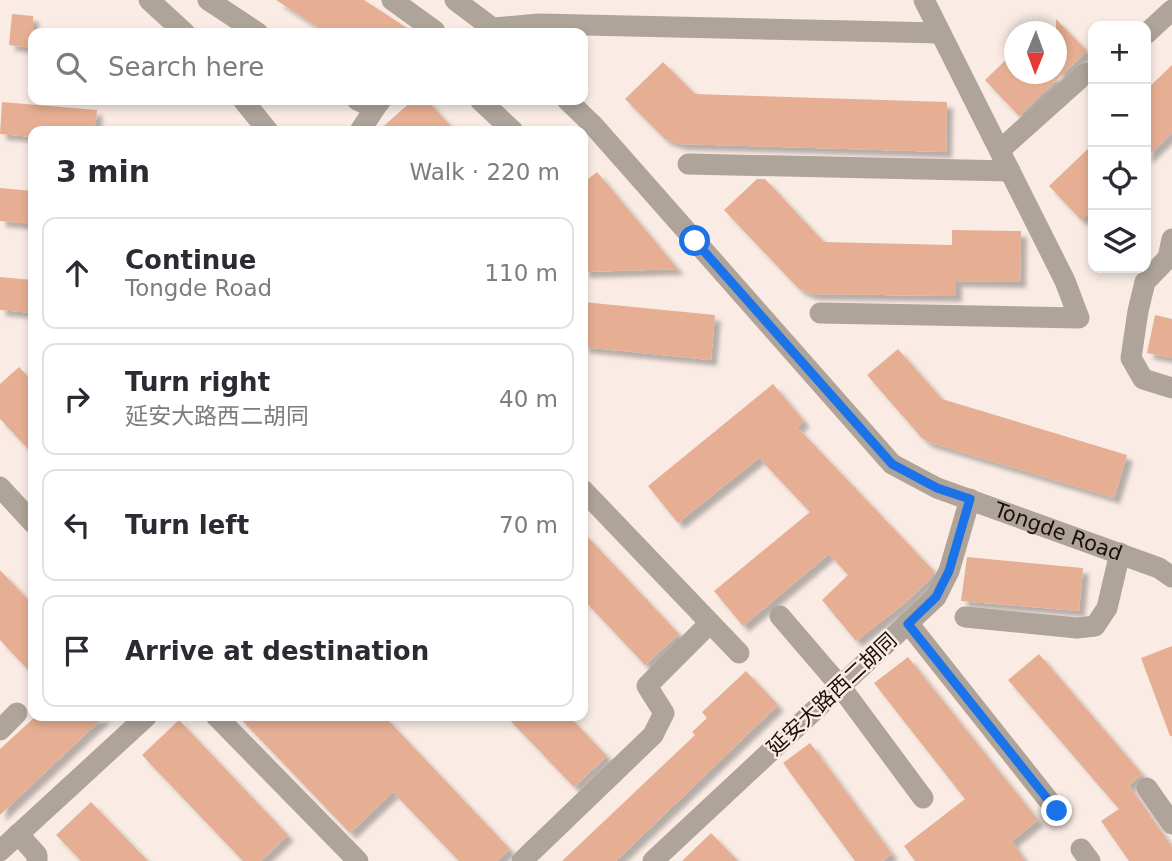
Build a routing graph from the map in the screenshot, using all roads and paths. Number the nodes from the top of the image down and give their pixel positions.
1 (149, 0) edge
2 (208, 0) edge
3 (392, 0) edge
4 (924, 0) edge
5 (456, 1) edge
6 (1172, 10) edge
7 (180, 28) edge
8 (250, 28) edge
9 (429, 28) edge
10 (437, 28) edge
11 (493, 28) edge
12 (515, 28) edge
13 (1151, 29) edge
14 (940, 33) junction
15 (1088, 73) edge
16 (247, 105) edge
17 (370, 105) edge
18 (485, 105) edge
19 (571, 105) edge
20 (264, 126) edge
21 (362, 126) edge
22 (508, 126) edge
23 (586, 126) edge
24 (588, 129) edge
25 (1000, 150) junction
26 (688, 164) dead end
27 (1010, 171) junction
28 (1171, 252) edge
29 (820, 313) dead end
30 (1172, 388) edge
31 (0, 487) edge
32 (588, 496) edge
33 (970, 499) junction
34 (28, 518) edge
35 (1120, 553) junction
36 (1172, 577) edge
37 (780, 616) dead end
38 (965, 617) dead end
39 (710, 623) junction
40 (908, 624) junction
41 (739, 653) dead end
42 (840, 686) junction
43 (17, 713) dead end
44 (142, 721) edge
45 (221, 721) edge
46 (0, 730) edge
47 (1147, 788) dead end
48 (923, 798) dead end
49 (1057, 811) dead end
50 (1172, 824) edge
51 (18, 834) junction
52 (0, 851) edge
53 (37, 861) edge
54 (358, 861) edge
55 (522, 861) edge
56 (653, 861) edge

1 - 7 street
2 - 8 street
3 - 9 street
4 - 14 street
5 - 10 street
5 - 11 street
6 - 13 street
12 - 14 street
14 - 25 street
15 - 25 street
16 - 20 street
17 - 21 street
18 - 22 street
19 - 23 street, Tongde Road
24 - 33 street, Tongde Road
25 - 27 street
26 - 27 street
27 - 29 street
28 - 30 street
31 - 34 street
32 - 39 street
33 - 35 street, Tongde Road
33 - 40 street, 延安大路西二胡同
35 - 36 street, Tongde Road
35 - 38 street
37 - 42 street
39 - 41 street
39 - 55 street
40 - 42 street, 延安大路西二胡同
40 - 49 street
42 - 48 street
42 - 56 street, 延安大路西二胡同
43 - 46 street
44 - 51 street
45 - 54 street
47 - 50 street
51 - 52 street
51 - 53 street

